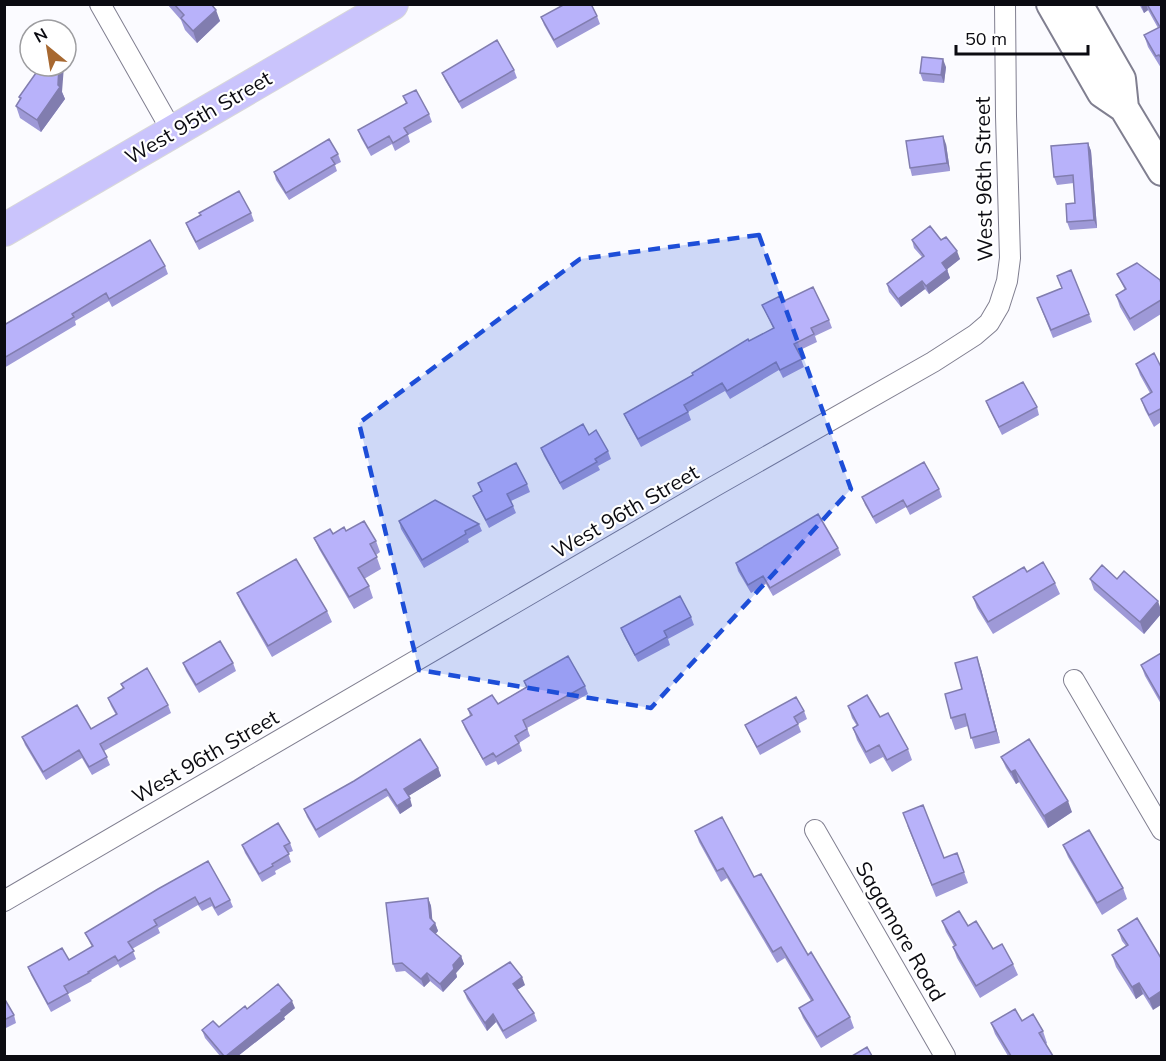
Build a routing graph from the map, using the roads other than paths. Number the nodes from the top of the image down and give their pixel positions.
1 (100, 4) edge
2 (392, 4) edge
3 (1005, 4) edge
4 (1050, 4) edge
5 (1078, 4) edge
6 (1124, 108) junction
7 (172, 131) junction
8 (1157, 151) edge
9 (4, 230) edge
10 (1074, 680) dead end
11 (815, 830) dead end
12 (1161, 830) edge
13 (4, 901) edge
14 (945, 1056) edge

1 - 7 street
2 - 7 main road, West 95th Street
3 - 13 street, West 96th Street
4 - 6 main road
5 - 6 main road
6 - 8 main road
7 - 9 main road, West 95th Street
10 - 12 street
11 - 14 street, Sagamore Road

